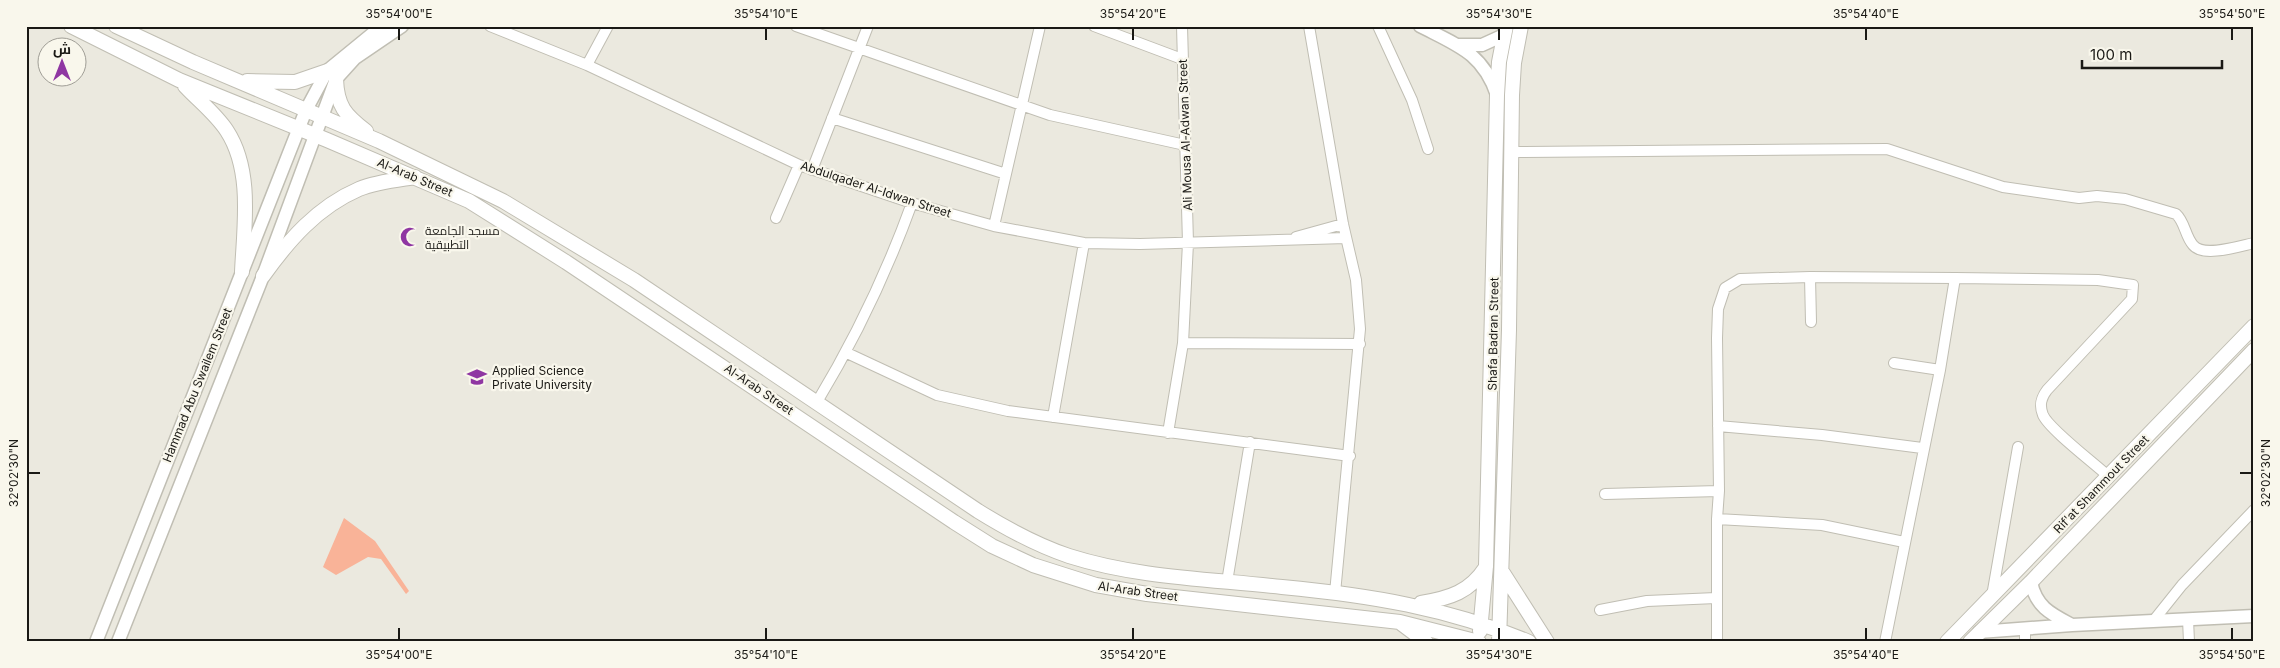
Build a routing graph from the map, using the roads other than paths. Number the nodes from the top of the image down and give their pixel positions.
1 (71, 26) edge
2 (116, 26) edge
3 (382, 26) edge
4 (402, 26) edge
5 (490, 26) edge
6 (608, 26) edge
7 (796, 26) edge
8 (868, 26) edge
9 (1040, 26) edge
10 (1094, 26) edge
11 (1182, 26) edge
12 (1309, 26) edge
13 (1378, 26) edge
14 (1420, 26) edge
15 (1521, 26) edge
16 (1505, 31) edge
17 (1458, 44) junction
18 (860, 48) junction
19 (1182, 59) junction
20 (587, 65) junction
21 (332, 75) junction
22 (179, 80) junction
23 (240, 81) junction
24 (1497, 95) junction
25 (1023, 104) junction
26 (306, 110) junction
27 (322, 117) junction
28 (832, 118) junction
29 (298, 129) junction
30 (316, 136) junction
31 (378, 141) junction
32 (1185, 145) junction
33 (1428, 149) dead end
34 (1510, 152) junction
35 (799, 165) junction
36 (812, 170) junction
37 (1006, 174) junction
38 (416, 177) junction
39 (912, 203) junction
40 (776, 218) dead end
41 (1343, 224) junction
42 (994, 226) junction
43 (1346, 238) junction
44 (1288, 239) junction
45 (1084, 243) junction
46 (1188, 243) junction
47 (2254, 243) edge
48 (242, 272) junction
49 (262, 276) junction
50 (1810, 276) junction
51 (1955, 278) junction
52 (1811, 322) dead end
53 (2254, 326) edge
54 (1183, 344) junction
55 (1360, 344) junction
56 (2254, 350) edge
57 (847, 353) junction
58 (1894, 363) dead end
59 (1940, 370) junction
60 (817, 402) junction
61 (1053, 417) junction
62 (2166, 418) junction
63 (1718, 426) junction
64 (2178, 429) junction
65 (1168, 433) junction
66 (1250, 442) junction
67 (2018, 447) dead end
68 (1922, 448) junction
69 (1350, 456) junction
70 (2108, 476) junction
71 (1719, 492) junction
72 (1605, 494) dead end
73 (2254, 510) edge
74 (1717, 519) junction
75 (1904, 542) junction
76 (1486, 566) junction
77 (1502, 571) junction
78 (1228, 582) junction
79 (2031, 582) junction
80 (1335, 593) junction
81 (1992, 596) junction
82 (1716, 598) junction
83 (1413, 604) junction
84 (1600, 610) dead end
85 (2254, 616) edge
86 (2188, 619) junction
87 (2154, 620) junction
88 (1400, 622) junction
89 (1481, 623) junction
90 (2072, 624) junction
91 (2024, 628) junction
92 (1499, 636) edge
93 (1974, 637) edge
94 (96, 642) edge
95 (118, 642) edge
96 (1426, 642) edge
97 (1479, 642) edge
98 (1529, 642) edge
99 (1548, 642) edge
100 (1717, 642) edge
101 (1885, 642) edge
102 (1947, 642) edge
103 (2025, 642) edge
104 (2189, 642) edge

1 - 22 main road, Al-Arab Street
2 - 23 main road, Al-Arab Street
3 - 21 street
4 - 21 street
5 - 20 street, Abdulqader Al-Idwan Street
6 - 20 street
7 - 18 street
8 - 18 street
9 - 25 street
10 - 19 street
11 - 19 street, Ali Mousa Al-Adwan Street
12 - 41 street
13 - 33 street
14 - 17 street
15 - 34 main road, Shafa Badran Street
16 - 17 street
16 - 24 main road, Shafa Badran Street
17 - 24 street
18 - 25 street
18 - 28 street
19 - 32 street, Ali Mousa Al-Adwan Street
20 - 35 street, Abdulqader Al-Idwan Street
21 - 23 main road
21 - 26 street, Hammad Abu Swailem Street
21 - 27 street, Hammad Abu Swailem Street
21 - 31 main road
22 - 29 main road, Al-Arab Street
22 - 48 main road
23 - 26 main road, Al-Arab Street
24 - 76 main road, Shafa Badran Street
25 - 32 street
25 - 37 street
26 - 27 main road, Al-Arab Street
26 - 29 street, Hammad Abu Swailem Street
27 - 30 street, Hammad Abu Swailem Street
27 - 31 main road, Al-Arab Street
28 - 36 street
28 - 37 street
29 - 30 main road, Al-Arab Street
29 - 48 street, Hammad Abu Swailem Street
30 - 38 main road, Al-Arab Street
30 - 49 street, Hammad Abu Swailem Street
31 - 60 main road, Al-Arab Street
32 - 46 street, Ali Mousa Al-Adwan Street
34 - 47 street
34 - 77 main road, Shafa Badran Street
35 - 36 street, Abdulqader Al-Idwan Street
35 - 40 street
36 - 39 street, Abdulqader Al-Idwan Street
37 - 42 street
38 - 49 main road
38 - 88 main road, Al-Arab Street
39 - 42 street, Abdulqader Al-Idwan Street
39 - 57 street
41 - 43 street
41 - 44 street, Abdulqader Al-Idwan Street
42 - 45 street, Abdulqader Al-Idwan Street
43 - 44 street, Abdulqader Al-Idwan Street
43 - 55 street
44 - 46 street, Abdulqader Al-Idwan Street
45 - 46 street, Abdulqader Al-Idwan Street
45 - 61 street
46 - 54 street, Ali Mousa Al-Adwan Street
48 - 94 street, Hammad Abu Swailem Street
49 - 95 street, Hammad Abu Swailem Street
50 - 51 street
50 - 52 street
50 - 63 street
51 - 59 street
51 - 70 street
53 - 62 main road, Rif'at Shammout Street
54 - 55 street
54 - 65 street, Ali Mousa Al-Adwan Street
55 - 69 street
56 - 64 main road, Rif'at Shammout Street
57 - 60 street
57 - 61 street
58 - 59 street
59 - 68 street
60 - 78 main road, Al-Arab Street
61 - 65 street
62 - 64 main road
62 - 70 main road, Rif'at Shammout Street
63 - 68 street
63 - 71 street
64 - 79 main road, Rif'at Shammout Street
65 - 66 street
66 - 69 street
66 - 78 street
67 - 81 street
68 - 75 street
69 - 80 street
70 - 81 main road, Rif'at Shammout Street
71 - 72 street
71 - 74 street
73 - 87 street
74 - 75 street
74 - 82 street
75 - 101 street
76 - 83 main road
76 - 89 main road, Shafa Badran Street
77 - 92 main road, Shafa Badran Street
77 - 99 main road
78 - 80 main road, Al-Arab Street
79 - 90 street
79 - 93 main road, Rif'at Shammout Street
80 - 83 main road, Al-Arab Street
81 - 102 main road, Rif'at Shammout Street
82 - 84 street
82 - 100 street
83 - 89 main road, Al-Arab Street
85 - 86 street
86 - 87 street
86 - 104 street
87 - 90 street
88 - 96 main road
88 - 97 main road, Al-Arab Street
89 - 92 main road
89 - 97 main road, Shafa Badran Street
90 - 91 street
91 - 93 street
91 - 103 street
92 - 98 main road

